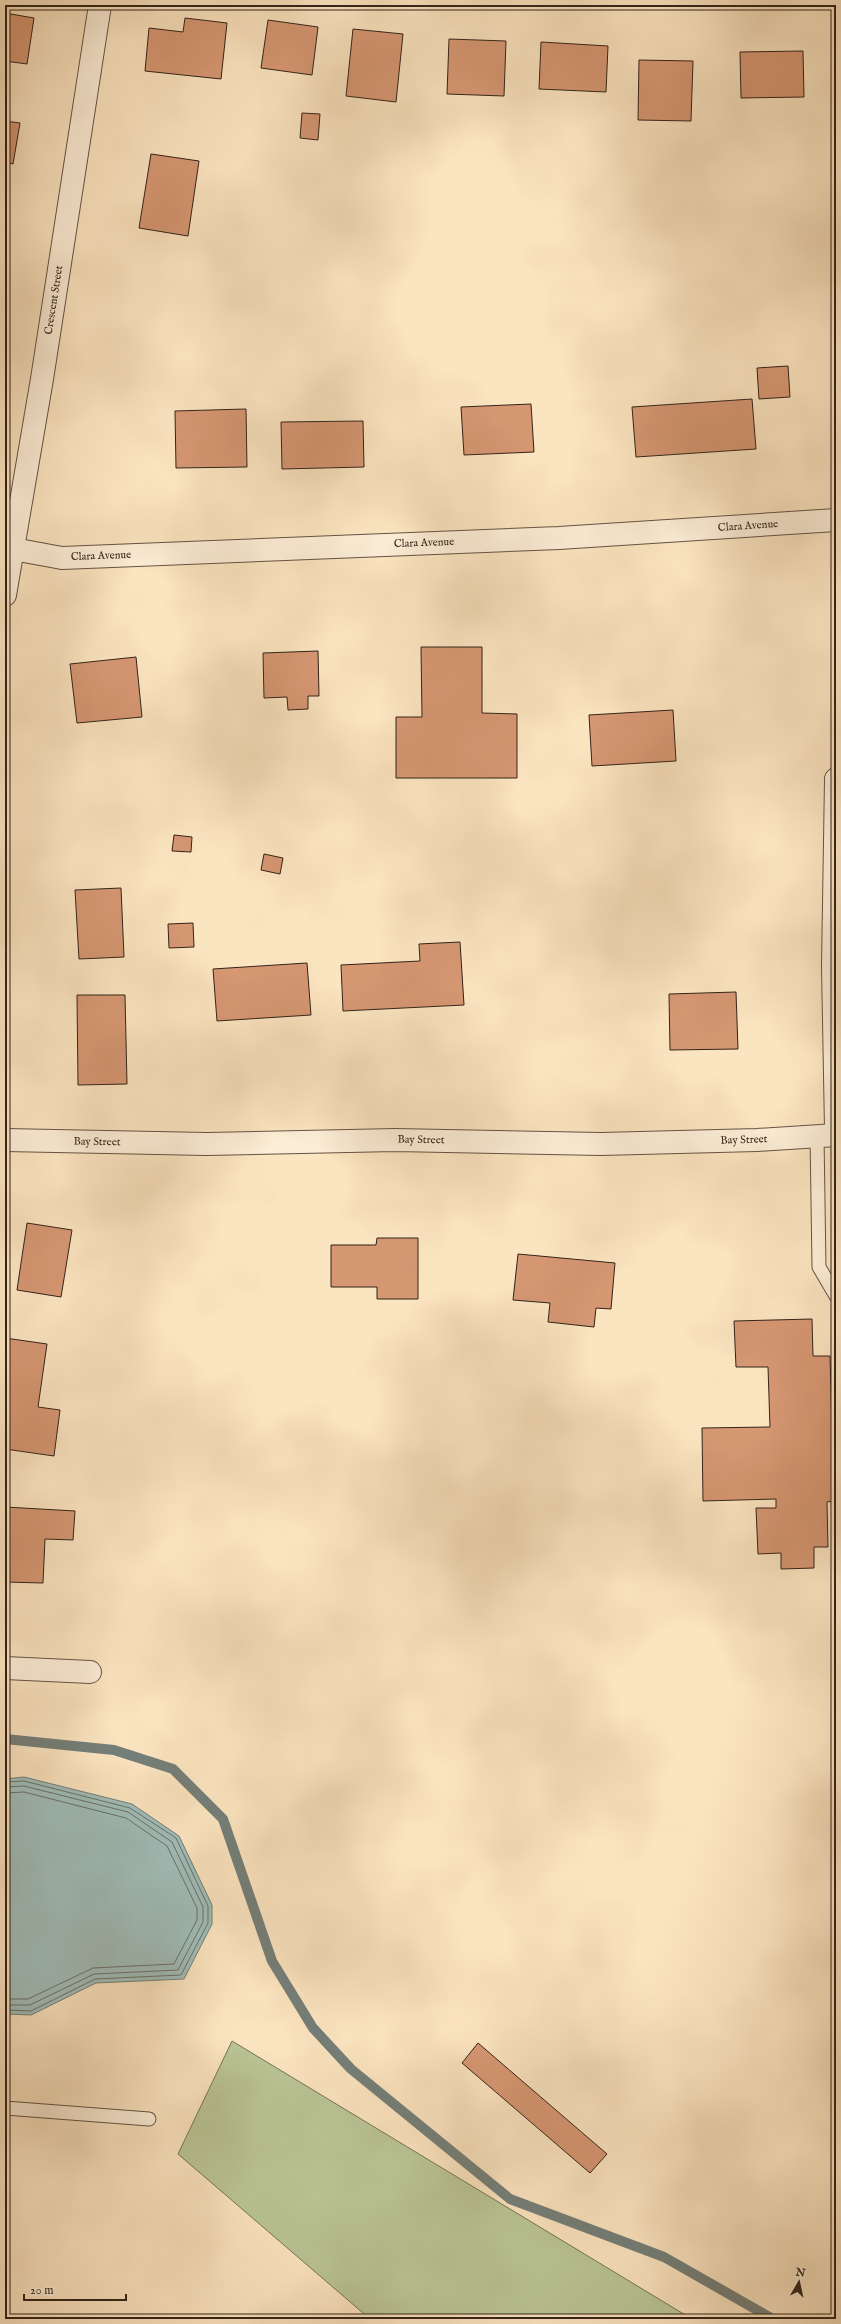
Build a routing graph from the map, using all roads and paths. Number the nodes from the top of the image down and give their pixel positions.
1 (100, 5) edge
2 (836, 520) edge
3 (13, 549) junction
4 (5, 595) edge
5 (836, 778) edge
6 (830, 1133) edge
7 (5, 1140) edge
8 (836, 1296) edge
9 (5, 1668) edge
10 (90, 1672) dead end
11 (5, 2108) edge
12 (149, 2119) dead end

1 - 3 street, Crescent Street
2 - 3 street, Clara Avenue
3 - 4 street, Crescent Street
5 - 6 street
6 - 7 street, Bay Street
6 - 8 lane
9 - 10 street
11 - 12 lane

